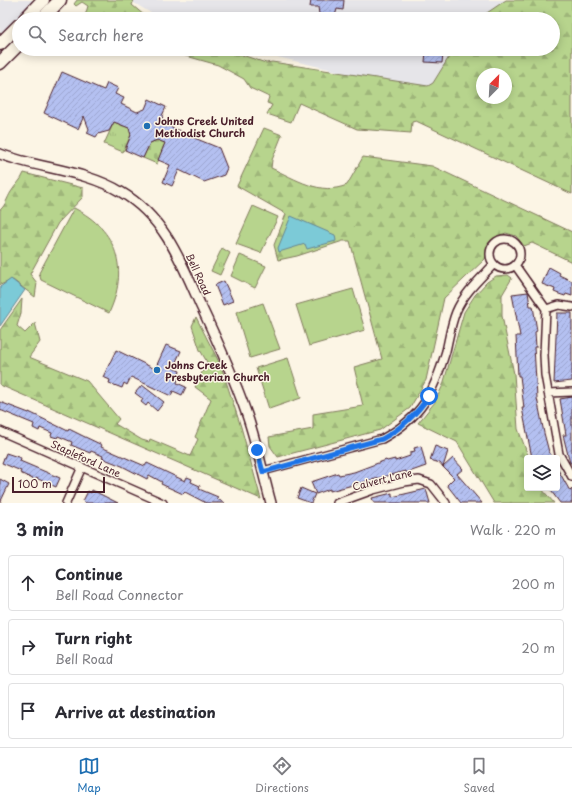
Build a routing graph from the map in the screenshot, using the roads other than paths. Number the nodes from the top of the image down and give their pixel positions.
1 (43, 0) edge
2 (60, 0) edge
3 (32, 12) edge
4 (49, 12) edge
5 (12, 28) edge
6 (12, 31) edge
7 (0, 37) edge
8 (0, 44) edge
9 (12, 51) edge
10 (0, 63) edge
11 (0, 154) edge
12 (494, 264) junction
13 (515, 265) junction
14 (572, 307) edge
15 (546, 309) junction
16 (572, 392) edge
17 (548, 393) junction
18 (0, 431) edge
19 (82, 467) junction
20 (263, 472) junction
21 (572, 477) edge
22 (66, 503) edge
23 (163, 503) edge
24 (271, 503) edge
25 (337, 503) edge
26 (446, 503) edge

1 - 3 highway
2 - 4 highway
5 - 7 highway
6 - 8 highway
9 - 10 highway
11 - 20 street, Bell Road
12 - 13 street
12 - 13 street
12 - 20 street
13 - 15 street
14 - 15 street
15 - 17 street
16 - 17 street
17 - 21 street
18 - 19 street, Stapleford Lane
19 - 22 street
19 - 23 street, Stapleford Lane
20 - 24 street, Bell Road
25 - 26 street, Calvert Lane

